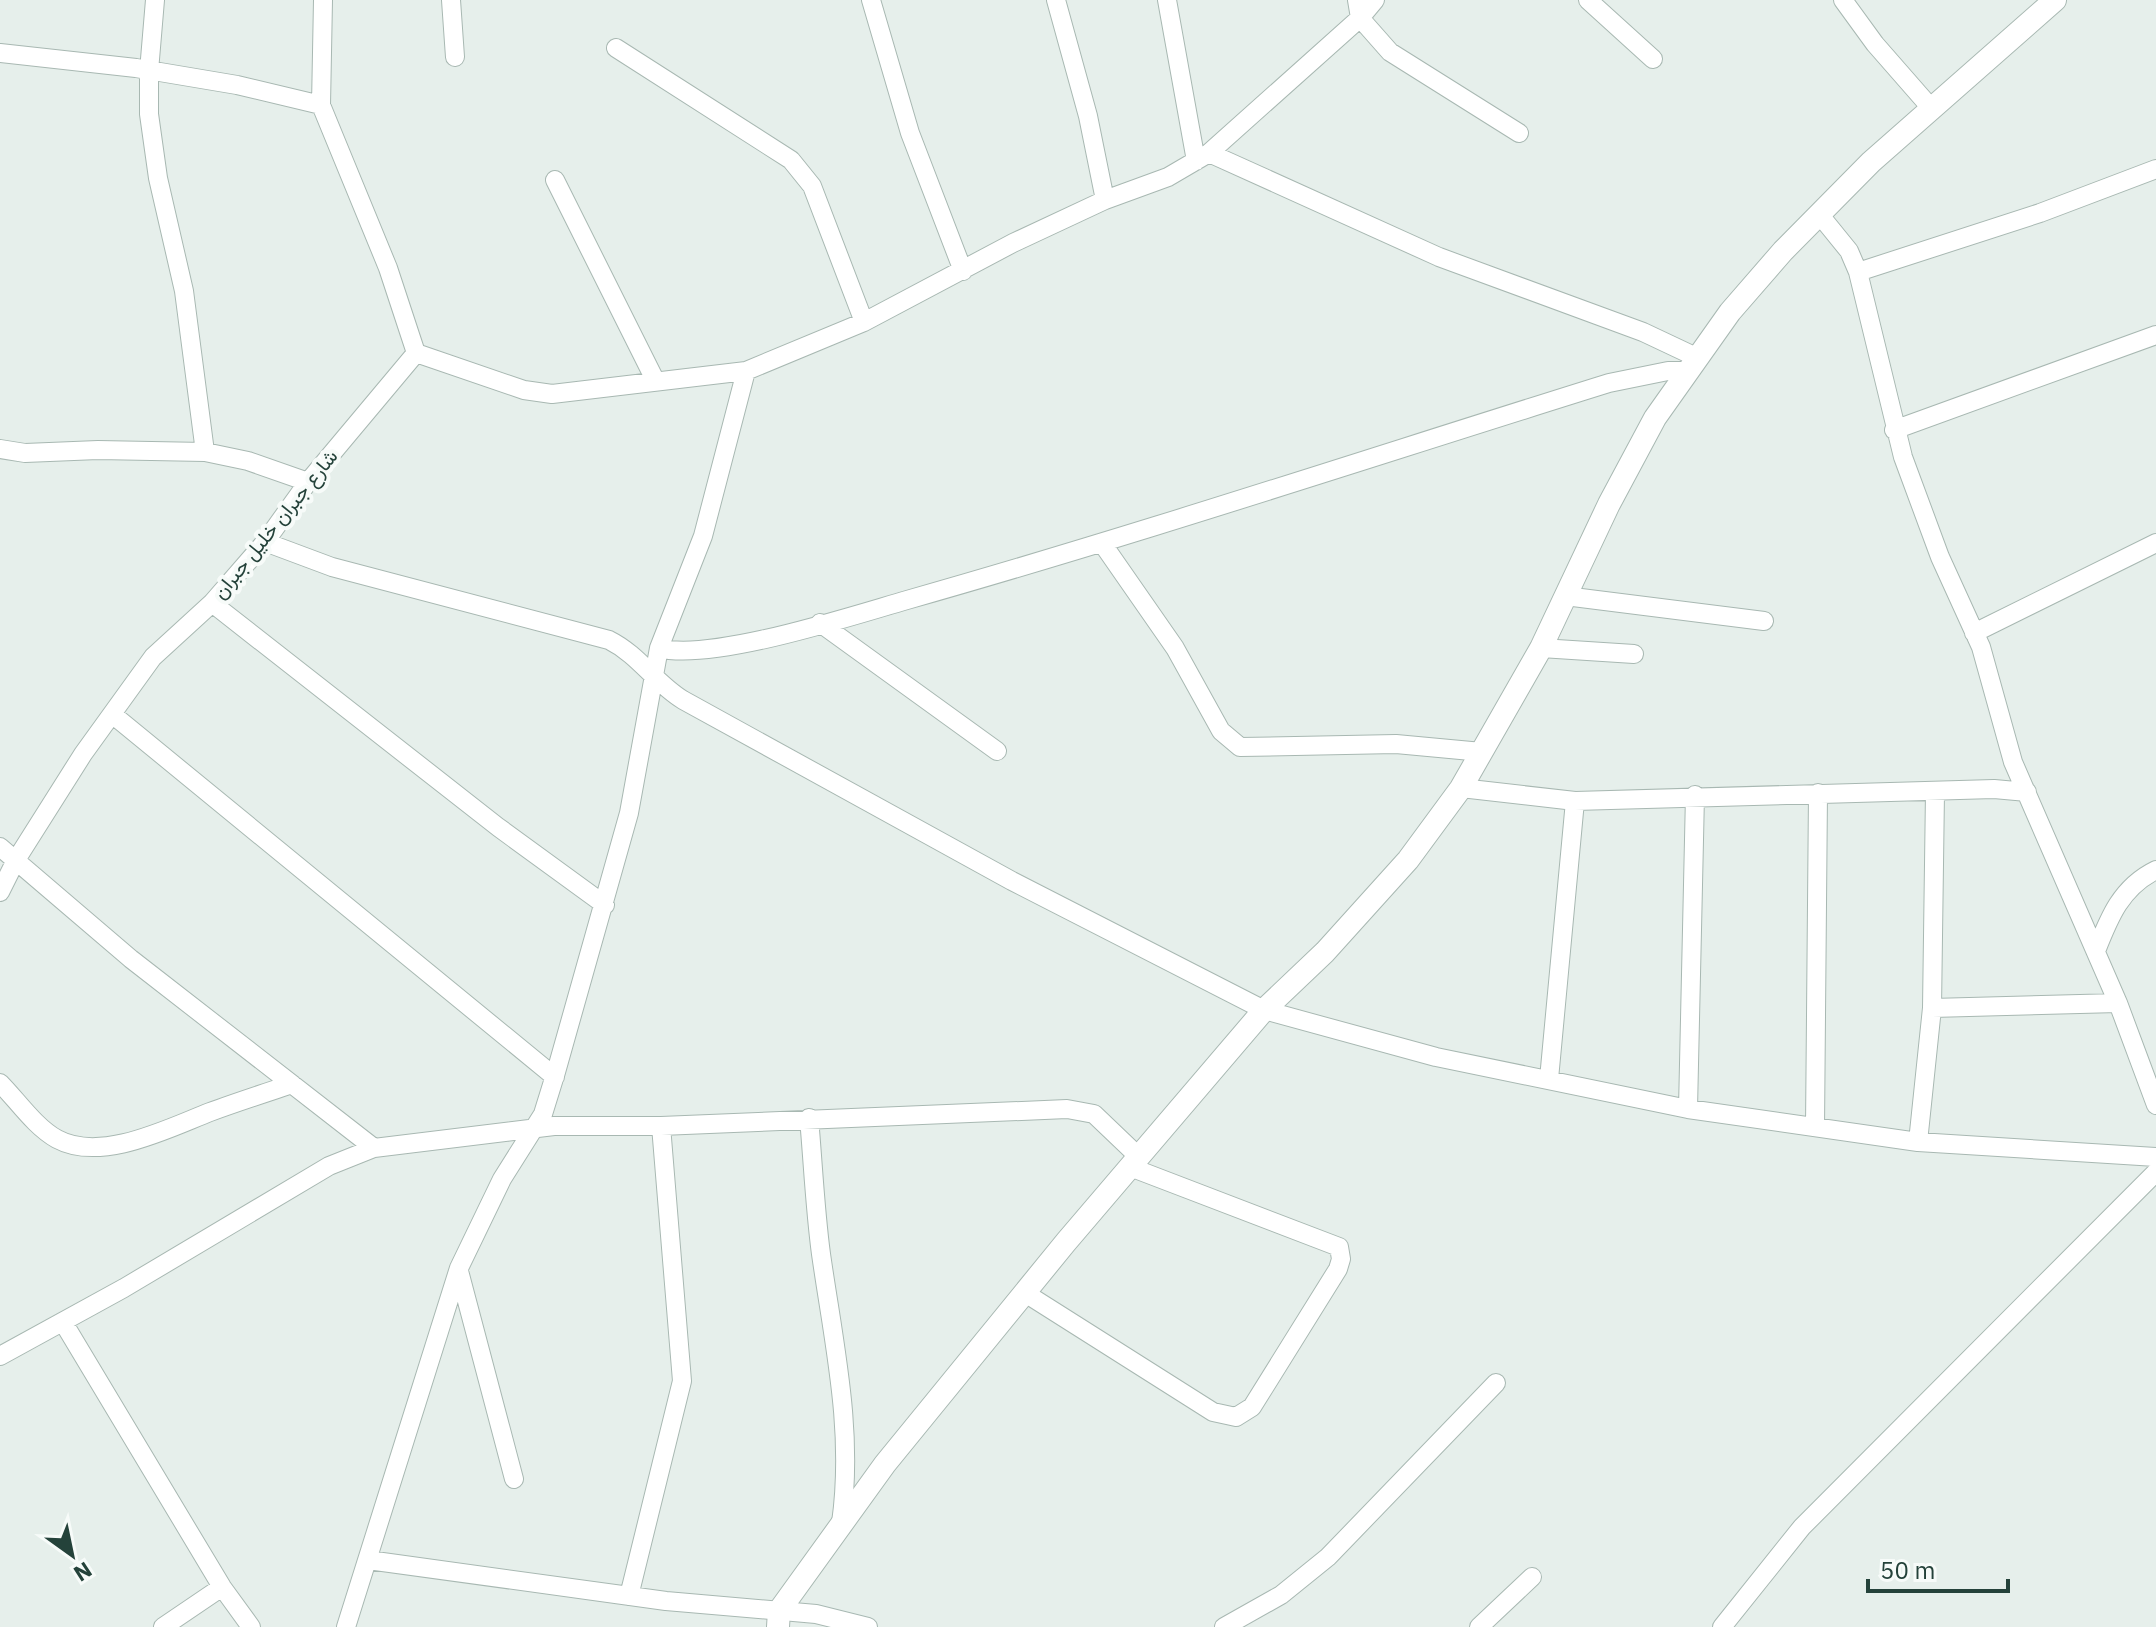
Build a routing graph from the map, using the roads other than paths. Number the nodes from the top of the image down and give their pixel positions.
1 (155, 0) edge
2 (323, 0) edge
3 (451, 0) edge
4 (871, 0) edge
5 (1056, 0) edge
6 (1167, 0) edge
7 (1375, 0) edge
8 (1588, 0) edge
9 (1843, 0) edge
10 (2055, 0) edge
11 (1358, 9) edge
12 (616, 48) dead end
13 (0, 53) edge
14 (455, 57) dead end
15 (1653, 59) dead end
16 (149, 71) junction
17 (321, 105) junction
18 (1931, 108) junction
19 (1519, 133) dead end
20 (1202, 157) junction
21 (2156, 169) edge
22 (555, 180) dead end
23 (1105, 200) junction
24 (1819, 214) junction
25 (963, 271) junction
26 (1858, 272) junction
27 (864, 322) junction
28 (2156, 335) edge
29 (416, 353) junction
30 (1691, 364) junction
31 (746, 371) junction
32 (655, 380) junction
33 (1894, 430) junction
34 (0, 449) edge
35 (205, 452) junction
36 (308, 482) junction
37 (265, 542) junction
38 (1102, 543) junction
39 (2156, 543) edge
40 (1565, 596) junction
41 (212, 603) junction
42 (1764, 621) dead end
43 (820, 623) junction
44 (1974, 633) junction
45 (659, 648) junction
46 (1541, 648) junction
47 (1634, 654) dead end
48 (653, 672) junction
49 (112, 714) junction
50 (997, 751) dead end
51 (1482, 752) junction
52 (1461, 788) junction
53 (1935, 792) junction
54 (2027, 792) junction
55 (1818, 793) junction
56 (1695, 795) junction
57 (1575, 801) junction
58 (0, 847) edge
59 (16, 860) junction
60 (2154, 875) edge
61 (0, 892) edge
62 (605, 905) junction
63 (2096, 951) junction
64 (2118, 1003) junction
65 (1932, 1008) junction
66 (1264, 1010) junction
67 (555, 1077) junction
68 (1549, 1079) junction
69 (0, 1083) edge
70 (292, 1084) junction
71 (2156, 1105) edge
72 (1688, 1109) junction
73 (809, 1118) junction
74 (661, 1126) junction
75 (1815, 1127) junction
76 (533, 1128) junction
77 (1918, 1142) junction
78 (374, 1148) junction
79 (2156, 1157) edge
80 (1135, 1162) junction
81 (2156, 1172) edge
82 (459, 1268) junction
83 (1025, 1293) junction
84 (63, 1322) junction
85 (0, 1356) edge
86 (1496, 1383) dead end
87 (514, 1479) dead end
88 (841, 1523) junction
89 (368, 1560) junction
90 (1532, 1577) dead end
91 (222, 1587) junction
92 (629, 1596) junction
93 (778, 1619) edge
94 (163, 1627) edge
95 (251, 1627) edge
96 (346, 1627) edge
97 (868, 1627) edge
98 (1224, 1627) edge
99 (1479, 1627) edge
100 (1722, 1627) edge

1 - 16 street
2 - 17 street
3 - 14 street
4 - 25 street
5 - 23 street
6 - 20 street
7 - 11 street
8 - 15 street
9 - 18 street
10 - 18 street
11 - 19 street
11 - 20 street
12 - 27 street
13 - 16 street
16 - 17 street
16 - 35 street
17 - 29 street
18 - 24 street
20 - 23 street
20 - 30 street
21 - 26 street
22 - 32 street
23 - 25 street
24 - 26 street
24 - 30 street
25 - 27 street
26 - 33 street
27 - 31 street
28 - 33 street
29 - 32 street
29 - 36 street, شارع جبران خليل جبران
30 - 38 street
30 - 40 street
31 - 32 street
31 - 45 street
33 - 44 street
34 - 35 street
35 - 36 street
36 - 37 street, شارع جبران خليل جبران
37 - 41 street, شارع جبران خليل جبران
37 - 48 street
38 - 43 street
38 - 51 street
39 - 44 street
40 - 42 street
40 - 46 street
41 - 49 street, شارع جبران خليل جبران
41 - 62 street
43 - 45 street
43 - 50 street
44 - 54 street
45 - 48 street
46 - 47 street
46 - 51 street
48 - 62 street
48 - 66 street
49 - 59 street, شارع جبران خليل جبران
49 - 67 street
51 - 52 street
52 - 57 street
52 - 66 street
53 - 54 street
53 - 55 street
53 - 65 street
54 - 63 street
55 - 56 street
55 - 75 street
56 - 57 street
56 - 72 street
57 - 68 street
58 - 59 street
59 - 61 street, شارع جبران خليل جبران
59 - 70 street
60 - 63 street
62 - 67 street
63 - 64 street
64 - 65 street
64 - 71 street
65 - 77 street
66 - 68 street
66 - 80 street
67 - 76 street
68 - 72 street
69 - 70 street
70 - 78 street
72 - 75 street
73 - 74 street
73 - 80 street
73 - 88 street
74 - 76 street
74 - 92 street
75 - 77 street
76 - 78 street
76 - 82 street
77 - 79 street
78 - 84 street
80 - 83 street
80 - 83 street
81 - 100 street
82 - 87 street
82 - 89 street
83 - 88 street
84 - 85 street
84 - 91 street
86 - 98 street
88 - 93 street
89 - 92 street
89 - 96 street
90 - 99 street
91 - 94 street
91 - 95 street
92 - 93 street
93 - 97 street

